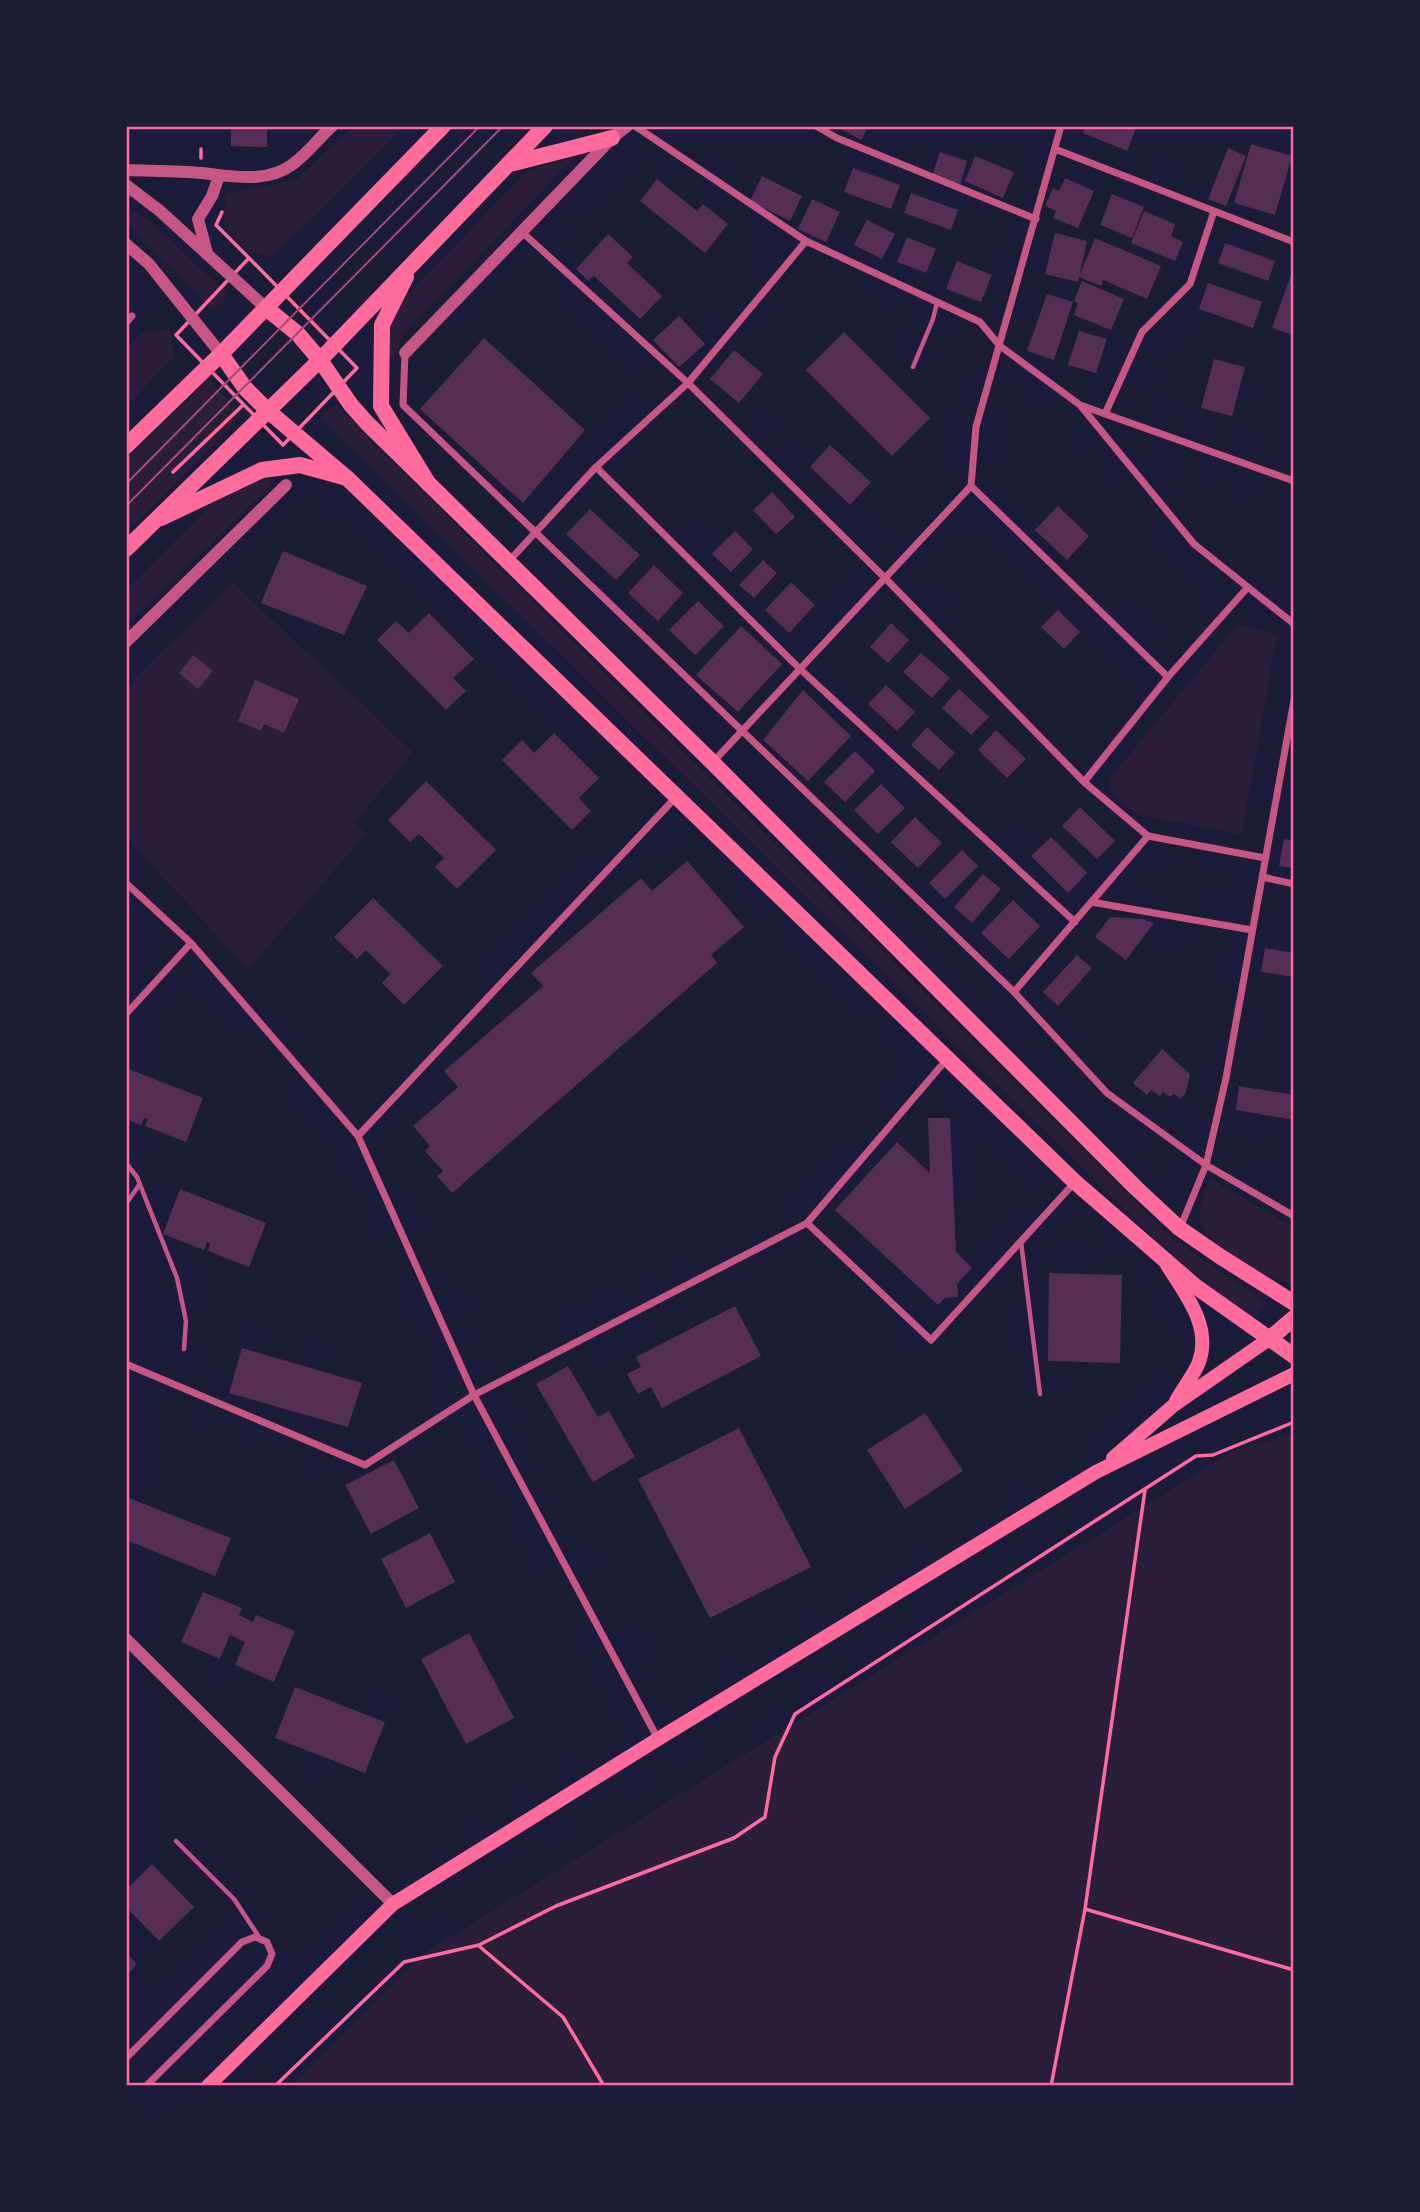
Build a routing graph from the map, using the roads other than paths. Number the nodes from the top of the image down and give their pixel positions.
1 (331, 126) edge
2 (443, 126) edge
3 (545, 126) edge
4 (627, 126) edge
5 (635, 126) edge
6 (816, 126) edge
7 (1062, 126) edge
8 (612, 138) junction
9 (1055, 149) junction
10 (508, 164) junction
11 (126, 170) edge
12 (219, 176) junction
13 (126, 185) edge
14 (1214, 211) junction
15 (1036, 219) junction
16 (522, 232) junction
17 (806, 241) junction
18 (1294, 242) edge
19 (126, 244) edge
20 (208, 254) junction
21 (415, 260) junction
22 (937, 302) junction
23 (266, 308) junction
24 (132, 316) dead end
25 (126, 323) edge
26 (1000, 346) junction
27 (405, 353) joint
28 (221, 354) junction
29 (320, 360) junction
30 (913, 367) dead end
31 (688, 383) junction
32 (1080, 405) junction
33 (1105, 414) junction
34 (262, 415) junction
35 (126, 446) edge
36 (596, 467) junction
37 (347, 478) junction
38 (1294, 481) edge
39 (428, 483) junction
40 (286, 485) dead end
41 (971, 486) junction
42 (150, 524) junction
43 (535, 532) junction
44 (126, 549) edge
45 (508, 562) junction
46 (885, 578) junction
47 (1248, 587) junction
48 (1294, 624) edge
49 (126, 642) edge
50 (800, 669) junction
51 (1168, 677) junction
52 (1294, 700) edge
53 (743, 731) junction
54 (713, 763) junction
55 (1084, 782) junction
56 (677, 796) junction
57 (1148, 836) junction
58 (1265, 858) junction
59 (1262, 877) junction
60 (126, 883) edge
61 (1294, 884) edge
62 (1091, 902) junction
63 (1074, 922) junction
64 (1252, 930) junction
65 (191, 943) junction
66 (1014, 992) junction
67 (126, 1014) edge
68 (947, 1058) junction
69 (358, 1136) junction
70 (126, 1163) edge
71 (1206, 1165) junction
72 (1075, 1182) junction
73 (139, 1184) junction
74 (126, 1204) edge
75 (1294, 1216) edge
76 (807, 1223) junction
77 (1180, 1228) junction
78 (1021, 1241) junction
79 (1164, 1261) junction
80 (1294, 1303) edge
81 (1294, 1318) edge
82 (1269, 1339) junction
83 (184, 1349) dead end
84 (1294, 1356) edge
85 (126, 1364) edge
86 (1294, 1374) edge
87 (1040, 1394) dead end
88 (474, 1395) junction
89 (1174, 1405) junction
90 (1096, 1472) junction
91 (126, 1639) edge
92 (658, 1739) junction
93 (176, 1840) dead end
94 (393, 1904) junction
95 (259, 1937) junction
96 (126, 2058) edge
97 (146, 2086) edge
98 (208, 2086) edge

1 - 12 street
2 - 23 main road
3 - 10 main road
4 - 8 street
5 - 17 street
6 - 15 street
7 - 9 street
8 - 10 main road
8 - 16 street
9 - 14 street
9 - 15 street
10 - 21 main road
11 - 12 street
12 - 20 street
13 - 20 street
14 - 18 street
14 - 33 street
15 - 26 street
16 - 27 street
16 - 31 street
17 - 22 street
17 - 31 street
19 - 28 street
20 - 23 street
21 - 29 main road
21 - 39 main road
22 - 26 street
22 - 30 lane
23 - 28 main road
23 - 29 main road
24 - 25 street
26 - 32 street
26 - 41 street
27 - 43 street
28 - 34 main road
28 - 35 main road
29 - 34 main road
29 - 39 main road
31 - 36 street
31 - 46 street
32 - 33 street
32 - 47 street
33 - 38 street
34 - 37 main road
34 - 42 main road
36 - 43 street
36 - 50 street
37 - 42 main road
37 - 56 main road
39 - 45 main road
40 - 49 street
41 - 46 street
41 - 51 street
42 - 44 main road
43 - 45 street
43 - 53 street
45 - 54 main road
46 - 50 street
46 - 55 street
47 - 48 street
47 - 51 street
50 - 53 street
50 - 63 street
51 - 55 street
52 - 58 street
53 - 54 street
53 - 66 street
54 - 77 main road
55 - 57 street
56 - 68 main road
56 - 69 street
57 - 58 street
57 - 62 street
58 - 59 street
59 - 61 street
59 - 64 street
60 - 65 street
62 - 63 street
62 - 64 street
63 - 66 street
64 - 71 street
65 - 67 street
65 - 69 street
66 - 71 street
68 - 72 main road
68 - 76 street
69 - 88 street
70 - 73 lane
71 - 75 street
71 - 77 street
72 - 78 street
72 - 79 main road
73 - 74 lane
73 - 83 lane
76 - 78 street
76 - 88 street
77 - 80 main road
78 - 87 lane
79 - 82 main road
79 - 89 main road
81 - 82 main road
82 - 84 main road
82 - 89 main road
85 - 88 street
86 - 90 main road
88 - 92 street
89 - 90 main road
90 - 92 main road
91 - 94 street
92 - 94 main road
93 - 95 lane
94 - 98 main road
95 - 96 street
95 - 97 street

